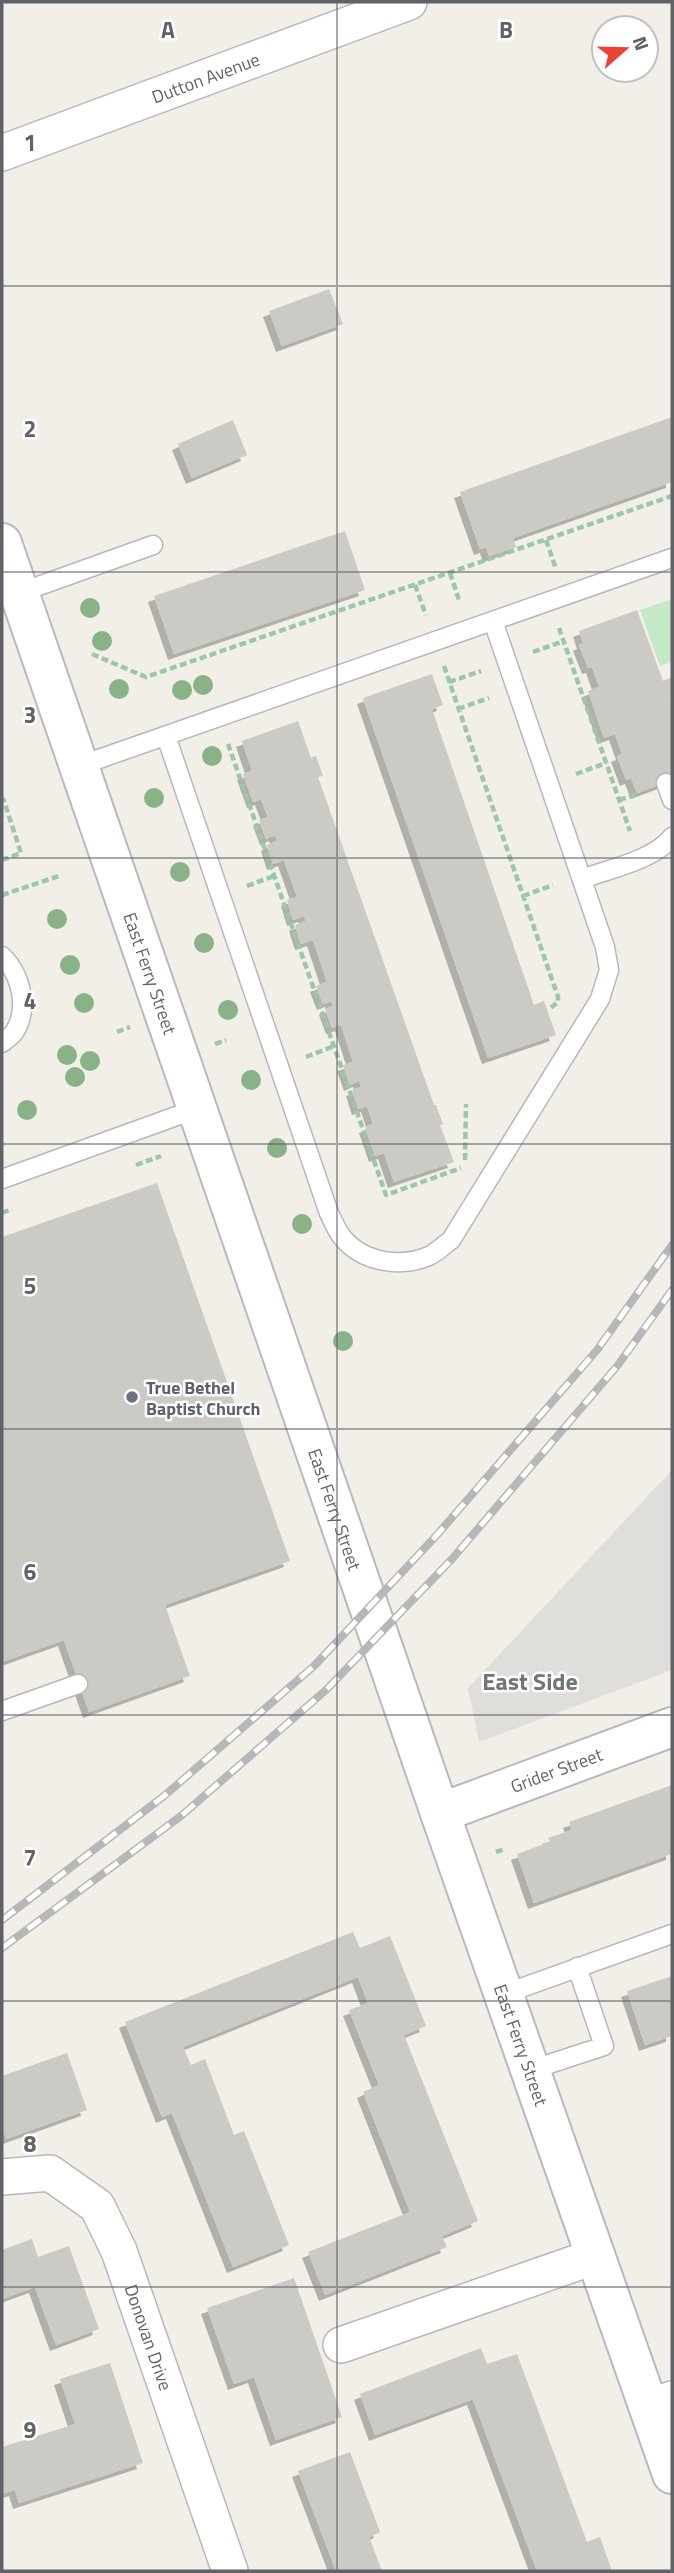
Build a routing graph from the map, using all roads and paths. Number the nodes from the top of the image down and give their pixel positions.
1 (409, 2) edge
2 (2, 153) edge
3 (672, 496) edge
4 (546, 540) junction
5 (2, 543) edge
6 (153, 545) dead end
7 (672, 558) edge
8 (450, 573) junction
9 (559, 575) dead end
10 (415, 585) junction
11 (19, 593) junction
12 (462, 608) dead end
13 (427, 619) dead end
14 (493, 621) junction
15 (557, 622) dead end
16 (564, 641) junction
17 (92, 654) dead end
18 (526, 654) dead end
19 (442, 662) dead end
20 (481, 671) dead end
21 (449, 682) junction
22 (493, 697) dead end
23 (458, 709) junction
24 (166, 736) junction
25 (225, 737) dead end
26 (606, 762) junction
27 (79, 766) junction
28 (569, 776) dead end
29 (3, 798) edge
30 (632, 836) dead end
31 (672, 837) edge
32 (2, 860) edge
33 (62, 875) dead end
34 (274, 876) junction
35 (582, 879) junction
36 (559, 883) dead end
37 (240, 889) dead end
38 (2, 895) edge
39 (523, 896) junction
40 (2, 956) edge
41 (550, 1009) dead end
42 (129, 1027) dead end
43 (117, 1032) dead end
44 (2, 1043) edge
45 (334, 1046) junction
46 (299, 1059) dead end
47 (466, 1104) dead end
48 (196, 1109) junction
49 (2, 1180) edge
50 (78, 1684) dead end
51 (2, 1711) edge
52 (672, 1727) edge
53 (440, 1813) junction
54 (505, 1849) dead end
55 (495, 1852) dead end
56 (672, 1934) edge
57 (577, 1967) junction
58 (504, 1994) junction
59 (530, 2070) junction
60 (2, 2177) edge
61 (596, 2256) junction
62 (341, 2346) dead end
63 (661, 2403) edge
64 (672, 2474) edge
65 (230, 2571) edge

1 - 2 street, Dutton Avenue
3 - 4 path
4 - 8 path
4 - 9 path
5 - 11 street, East Ferry Street
6 - 11 lane
7 - 14 lane
8 - 10 path
8 - 12 path
10 - 13 path
10 - 17 path
11 - 27 street, East Ferry Street
14 - 24 lane
14 - 35 lane
15 - 16 path
16 - 18 path
16 - 26 path
19 - 21 path
20 - 21 path
21 - 23 path
22 - 23 path
23 - 39 path
24 - 27 lane
24 - 35 lane
25 - 34 path
26 - 28 path
26 - 30 path
27 - 48 street, East Ferry Street
29 - 32 path
31 - 35 lane
33 - 38 path
34 - 37 path
34 - 45 path
36 - 39 path
39 - 41 path
40 - 44 lane
42 - 43 path
45 - 46 path
45 - 47 path
48 - 49 lane
48 - 53 street, East Ferry Street
50 - 51 lane
52 - 53 street, Grider Street
53 - 58 street, East Ferry Street
54 - 55 path
56 - 57 lane
57 - 58 lane
57 - 59 lane
58 - 59 street, East Ferry Street
59 - 61 street, East Ferry Street
60 - 65 street, Donovan Drive
61 - 62 street
61 - 63 street, East Ferry Street
63 - 64 street, East Ferry Street

